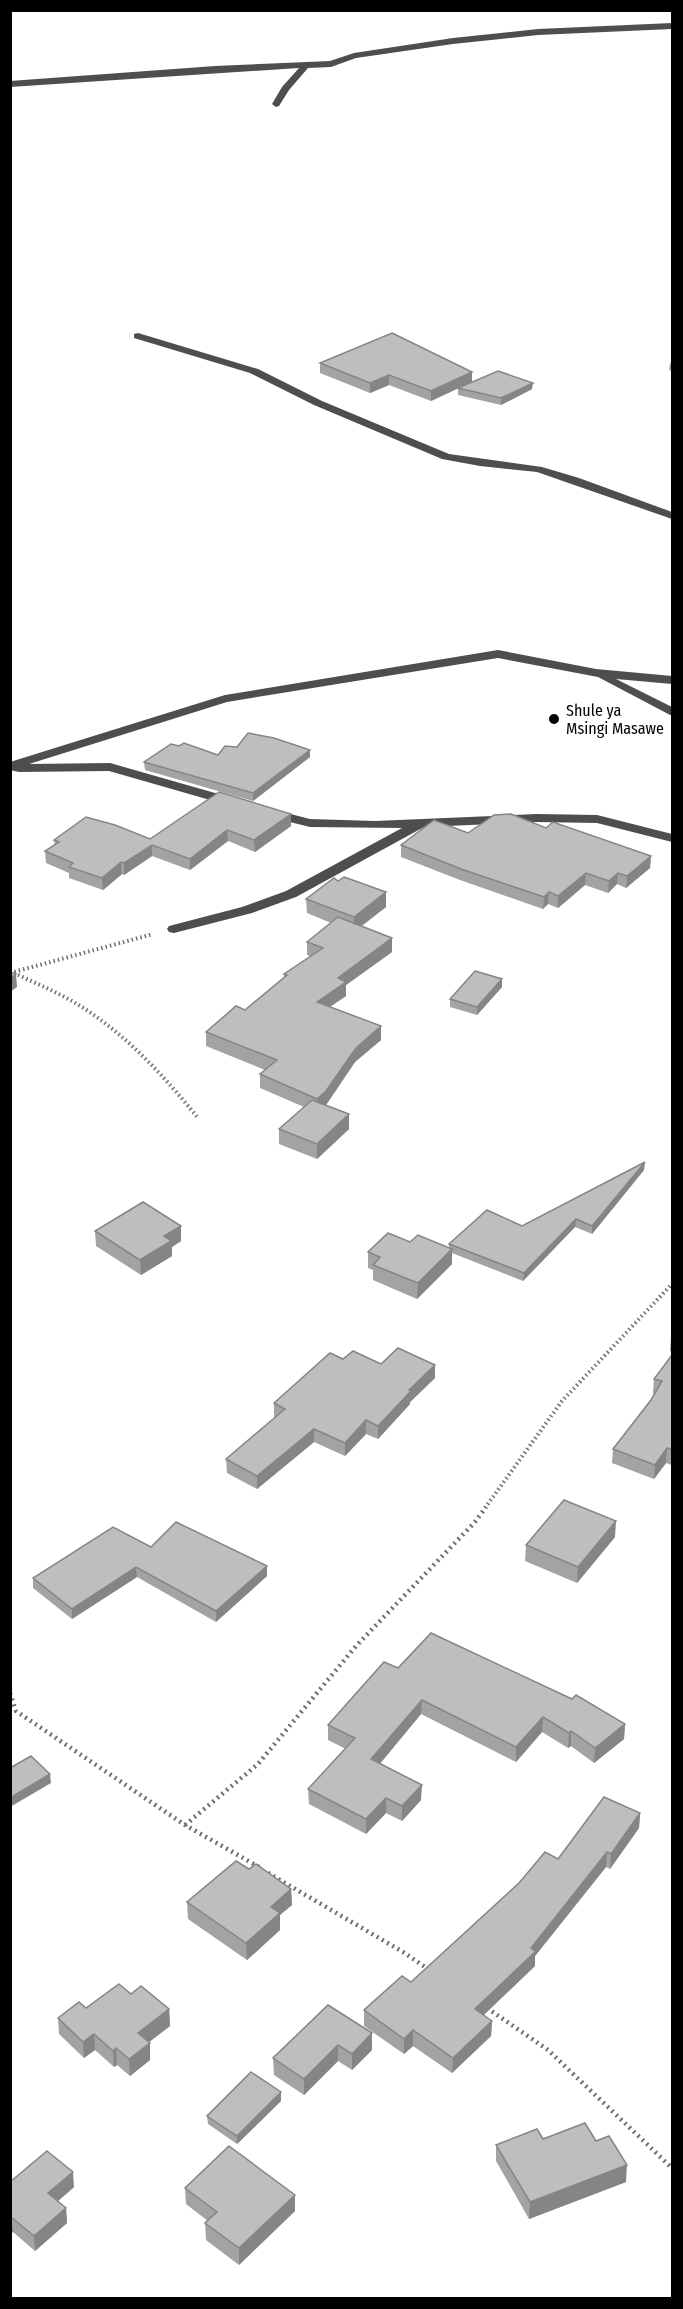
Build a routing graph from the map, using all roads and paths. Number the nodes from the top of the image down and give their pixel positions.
1 (672, 26) edge
2 (306, 65) junction
3 (10, 84) edge
4 (276, 104) dead end
5 (138, 336) dead end
6 (672, 516) edge
7 (596, 673) junction
8 (672, 680) edge
9 (672, 712) edge
10 (10, 767) edge
11 (424, 822) junction
12 (672, 838) edge
13 (174, 929) joint
14 (12, 973) edge
15 (198, 1118) dead end
16 (672, 1284) edge
17 (10, 1692) edge
18 (185, 1824) junction
19 (442, 1978) edge
20 (481, 2004) edge
21 (672, 2168) edge

1 - 2 street
2 - 3 street
2 - 4 street
5 - 6 street
7 - 8 street
7 - 9 street
7 - 10 street
10 - 11 street
11 - 12 street
11 - 13 street
13 - 14 path
14 - 15 path
16 - 18 path
17 - 18 path
18 - 19 path
20 - 21 path

